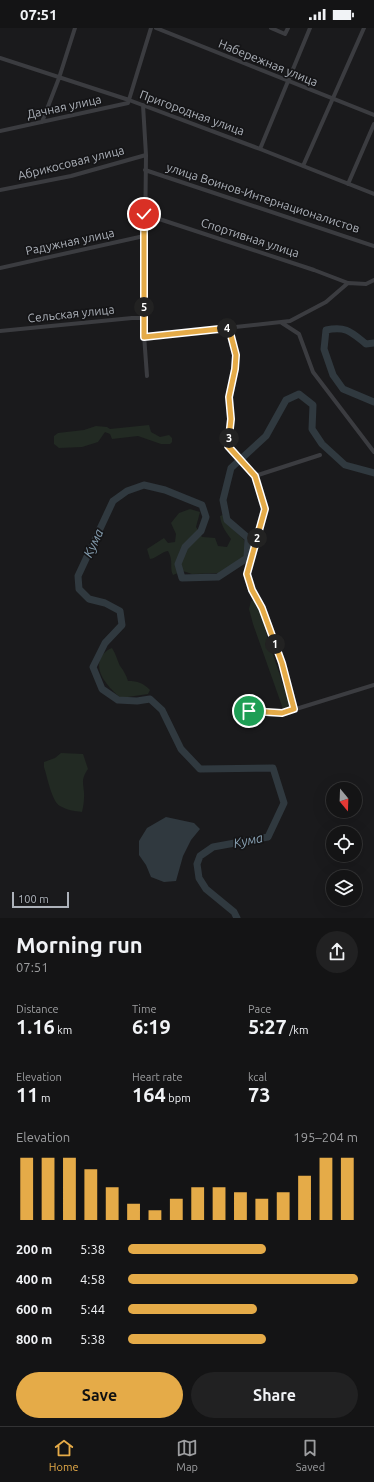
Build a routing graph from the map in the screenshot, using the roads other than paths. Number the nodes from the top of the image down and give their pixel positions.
1 (75, 28) edge
2 (152, 28) edge
3 (156, 28) edge
4 (271, 28) edge
5 (288, 28) edge
6 (310, 28) edge
7 (364, 28) edge
8 (0, 58) edge
9 (59, 78) junction
10 (289, 82) junction
11 (333, 99) junction
12 (129, 100) junction
13 (143, 105) junction
14 (374, 115) edge
15 (42, 122) junction
16 (374, 124) edge
17 (0, 131) edge
18 (260, 148) junction
19 (146, 155) junction
20 (303, 166) junction
21 (145, 170) junction
22 (348, 184) junction
23 (0, 190) edge
24 (374, 194) edge
25 (144, 214) junction
26 (144, 236) junction
27 (374, 246) edge
28 (0, 268) edge
29 (374, 280) edge
30 (348, 283) junction
31 (144, 318) junction
32 (280, 323) junction
33 (229, 328) junction
34 (0, 332) edge
35 (144, 337) junction
36 (147, 376) dead end
37 (374, 452) edge
38 (320, 455) dead end
39 (255, 476) junction
40 (374, 685) edge
41 (294, 709) junction
42 (249, 711) dead end

1 - 9 street
2 - 12 street
3 - 10 street, Набережная улица
4 - 5 street
6 - 10 street
7 - 11 street
8 - 9 street, Пригородная улица
9 - 12 street, Пригородная улица
9 - 15 street
10 - 11 street, Набережная улица
10 - 18 street
11 - 14 street, Набережная улица
11 - 20 street
12 - 13 street, Пригородная улица
12 - 15 street, Дачная улица
13 - 18 street, Пригородная улица
13 - 19 street
15 - 17 street, Дачная улица
16 - 22 street
18 - 20 street, Пригородная улица
19 - 21 street
19 - 23 street, Абрикосовая улица
20 - 22 street, Пригородная улица
21 - 25 street
21 - 27 street, улица Воинов-Интернационалистов
22 - 24 street, Пригородная улица
25 - 26 street
25 - 30 street, Спортивная улица
26 - 28 street, Радужная улица
26 - 31 street
29 - 30 street
30 - 32 street
31 - 34 street, Сельская улица
31 - 35 street
32 - 33 street
32 - 37 street
33 - 35 street
33 - 39 street
35 - 36 street
38 - 39 street
39 - 41 street
40 - 41 street
41 - 42 street

